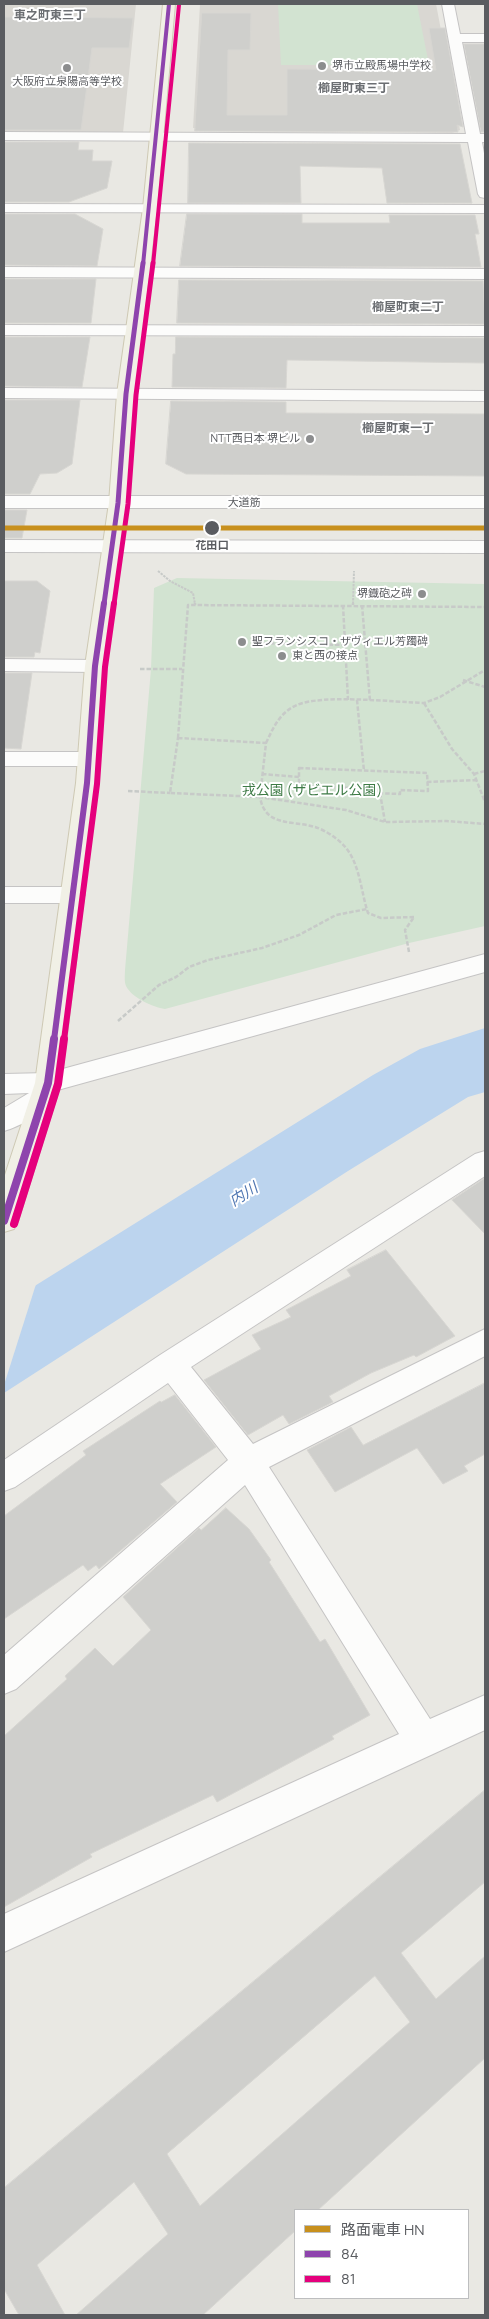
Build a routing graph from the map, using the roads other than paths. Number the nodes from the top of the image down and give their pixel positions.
1 (169, 4) edge
2 (448, 4) edge
3 (456, 38) junction
4 (485, 38) edge
5 (464, 93) junction
6 (478, 93) dead end
7 (4, 136) edge
8 (157, 138) junction
9 (481, 138) edge
10 (485, 194) edge
11 (4, 208) edge
12 (150, 208) junction
13 (485, 209) edge
14 (4, 272) edge
15 (140, 272) junction
16 (485, 274) edge
17 (4, 330) edge
18 (135, 330) junction
19 (485, 331) edge
20 (4, 393) edge
21 (126, 394) junction
22 (485, 396) edge
23 (4, 502) edge
24 (485, 502) edge
25 (118, 503) junction
26 (4, 546) edge
27 (112, 546) junction
28 (485, 547) edge
29 (4, 665) edge
30 (96, 666) junction
31 (4, 759) edge
32 (88, 759) junction
33 (4, 895) edge
34 (73, 895) junction
35 (485, 963) edge
36 (4, 1084) edge
37 (46, 1090) junction
38 (4, 1121) edge
39 (485, 1162) edge
40 (4, 1221) edge
41 (485, 1342) edge
42 (171, 1364) junction
43 (248, 1462) junction
44 (4, 1477) edge
45 (4, 1677) edge
46 (485, 1712) edge
47 (423, 1740) junction
48 (4, 1933) edge

1 - 8 main road
2 - 3 street
3 - 4 street
3 - 5 street
5 - 6 street
5 - 9 street
7 - 8 street
8 - 9 street
8 - 12 main road
9 - 10 street
11 - 12 street
12 - 13 street
12 - 15 main road
14 - 15 street
15 - 16 street
15 - 18 main road
17 - 18 street
18 - 19 street
18 - 21 main road
20 - 21 street
21 - 22 street
21 - 25 main road
23 - 25 street, 大道筋
24 - 25 street, 大道筋
25 - 27 main road
26 - 27 street
27 - 28 street
27 - 30 main road
29 - 30 street
30 - 32 main road
31 - 32 street
32 - 34 main road
33 - 34 street
34 - 37 main road
35 - 37 street
36 - 37 street
37 - 38 street
37 - 40 main road
39 - 42 street
41 - 43 street
42 - 43 street
42 - 44 street
43 - 45 street
43 - 47 street
46 - 47 street
47 - 48 street

